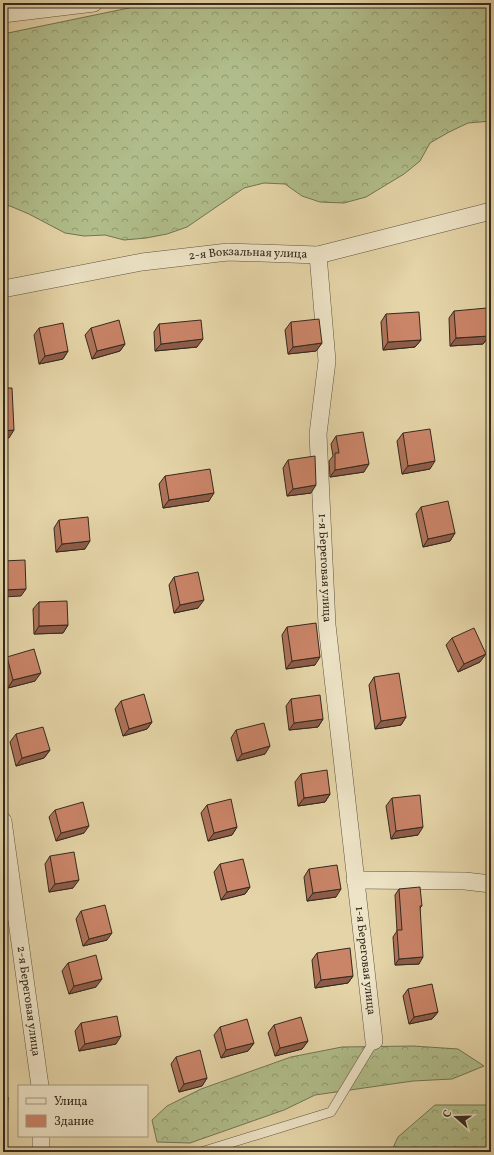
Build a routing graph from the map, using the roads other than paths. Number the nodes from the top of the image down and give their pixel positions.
1 (94, 3) edge
2 (3, 14) edge
3 (491, 211) edge
4 (318, 255) junction
5 (3, 290) edge
6 (3, 821) edge
7 (355, 880) junction
8 (491, 884) edge
9 (374, 1041) joint
10 (40, 1085) edge
11 (41, 1137) edge
12 (41, 1152) edge
13 (200, 1152) edge

1 - 2 street
3 - 4 street, 2-я Вокзальная улица
4 - 5 street, 2-я Вокзальная улица
4 - 7 street, 1-я Береговая улица
6 - 10 street, 2-я Береговая улица
7 - 8 street
7 - 9 street, 1-я Береговая улица
9 - 13 lane
11 - 12 street

